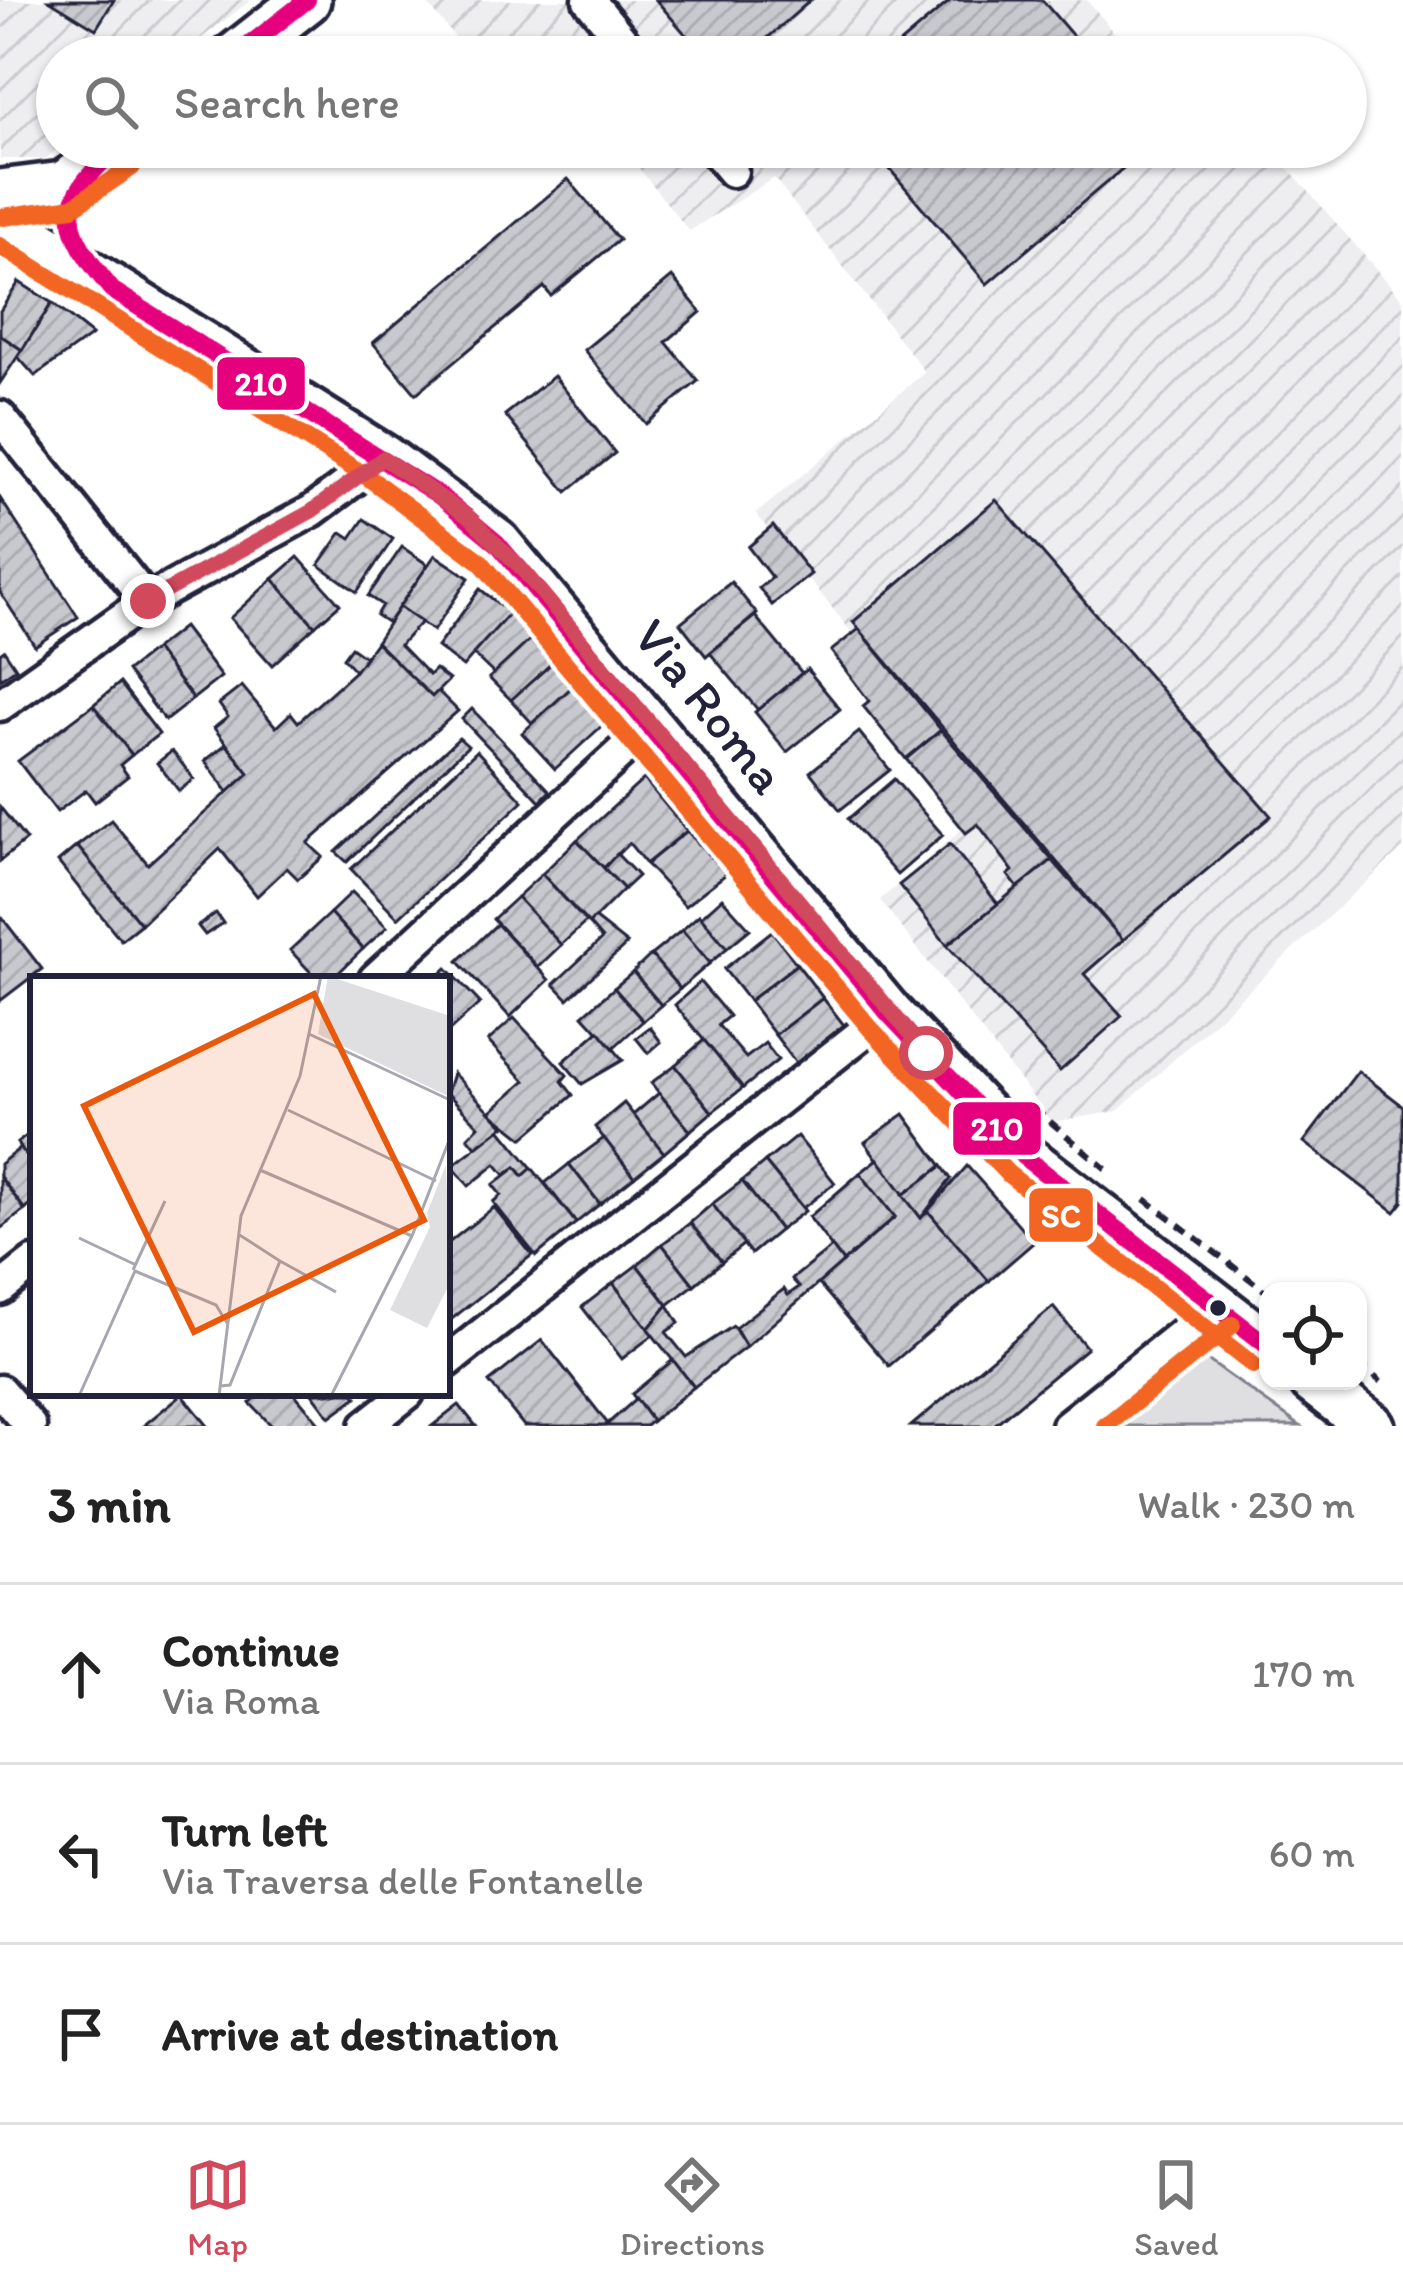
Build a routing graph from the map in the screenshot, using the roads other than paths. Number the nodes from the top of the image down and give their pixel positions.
1 (307, 0) edge
2 (589, 0) edge
3 (261, 36) edge
4 (619, 36) edge
5 (92, 168) edge
6 (730, 168) edge
7 (732, 171) dead end
8 (82, 176) junction
9 (0, 193) edge
10 (0, 218) edge
11 (112, 290) junction
12 (0, 417) edge
13 (383, 458) junction
14 (148, 601) junction
15 (0, 705) edge
16 (652, 724) junction
17 (378, 976) edge
18 (887, 1013) junction
19 (30, 1265) edge
20 (0, 1289) edge
21 (1217, 1306) junction
22 (1259, 1339) edge
23 (450, 1360) edge
24 (1324, 1390) edge
25 (0, 1391) edge
26 (404, 1396) edge
27 (30, 1426) edge
28 (366, 1426) edge
29 (1067, 1426) edge
30 (1370, 1426) edge

1 - 3 main road
2 - 4 street
5 - 8 main road
6 - 7 street
8 - 9 main road
8 - 11 main road
10 - 11 main road, Via Roma
11 - 13 main road, Via Roma
12 - 14 street
13 - 14 street
13 - 16 main road, Via Roma
14 - 15 street
16 - 17 street
16 - 18 main road, Via Roma
18 - 21 main road, Via Roma
18 - 23 street
19 - 20 street
21 - 22 main road, Via Roma
21 - 29 street
24 - 30 main road
25 - 27 street
26 - 28 street

